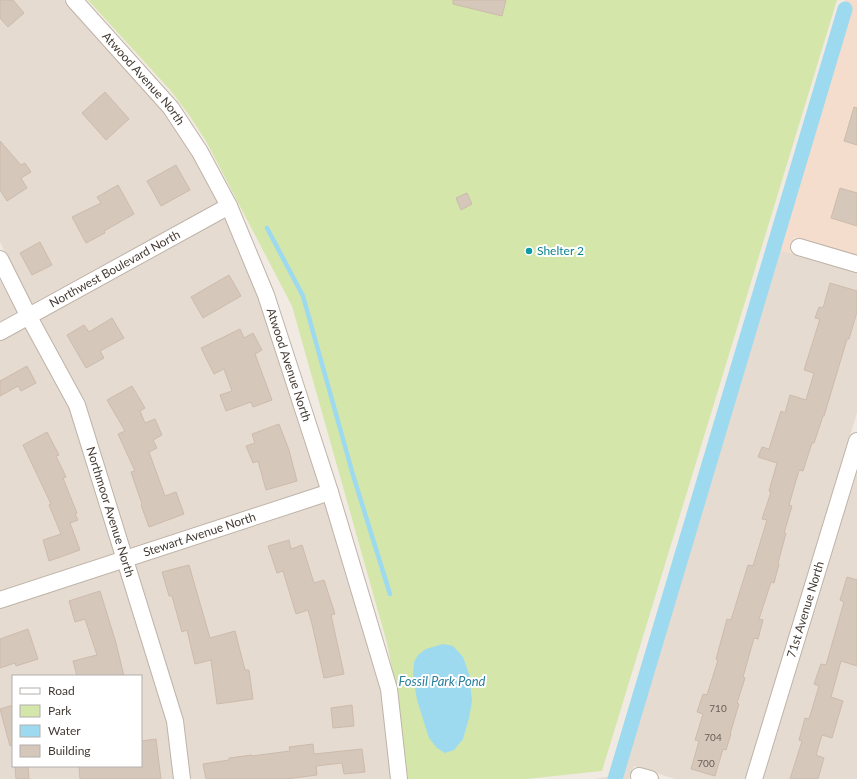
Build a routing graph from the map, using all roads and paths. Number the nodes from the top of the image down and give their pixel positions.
1 (74, 0) edge
2 (229, 206) junction
3 (800, 247) dead end
4 (0, 259) edge
5 (857, 264) edge
6 (29, 317) junction
7 (0, 332) edge
8 (857, 441) edge
9 (330, 492) junction
10 (125, 559) junction
11 (0, 600) edge
12 (182, 779) edge
13 (399, 779) edge
14 (754, 779) edge

1 - 2 street, Atwood Avenue North
2 - 6 street, Northwest Boulevard North
2 - 9 street, Atwood Avenue North
3 - 5 street
4 - 6 street, Northmoor Avenue North
6 - 7 street, Northwest Boulevard North
6 - 10 street, Northmoor Avenue North
8 - 14 street, 71st Avenue North
9 - 10 street, Stewart Avenue North
9 - 13 street, Atwood Avenue North
10 - 11 street, Stewart Avenue North
10 - 12 street, Northmoor Avenue North

